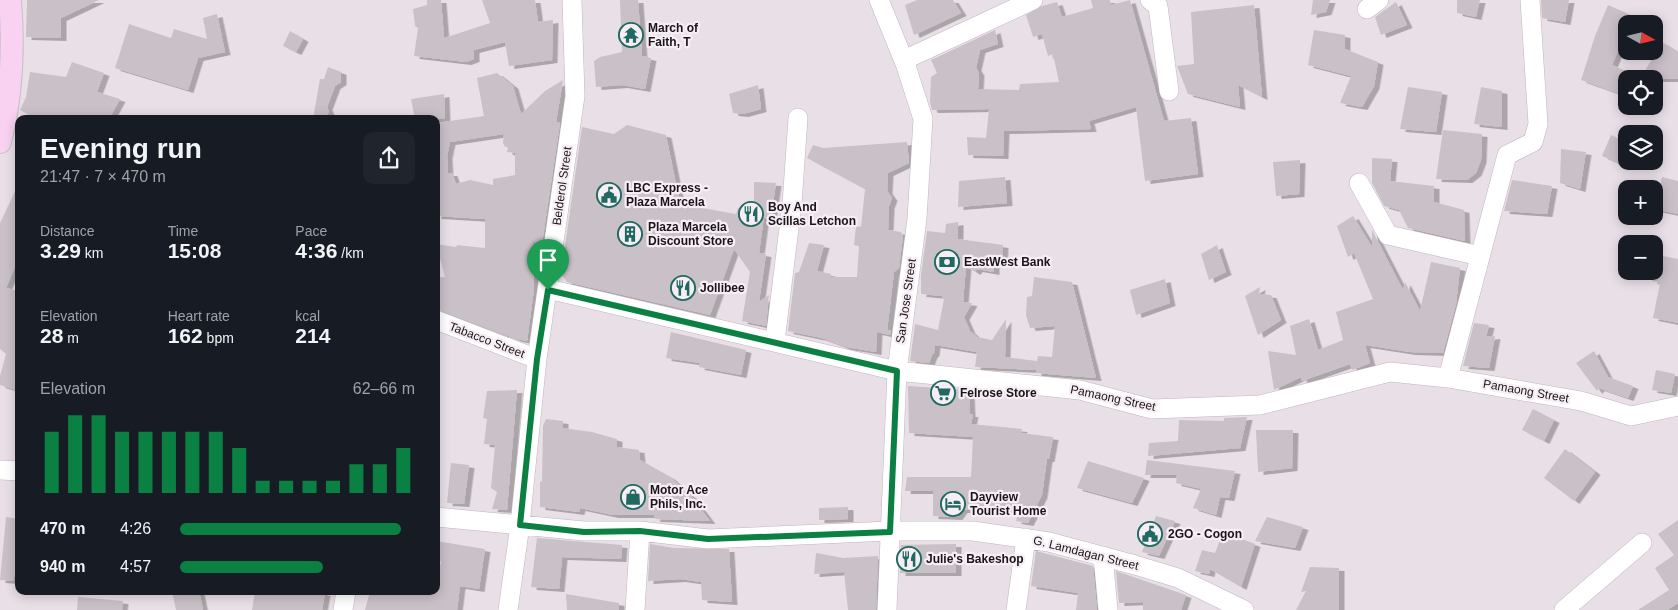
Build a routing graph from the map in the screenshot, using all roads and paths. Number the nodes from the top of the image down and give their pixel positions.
1 (10, 0) edge
2 (572, 0) edge
3 (879, 0) edge
4 (1033, 0) edge
5 (1530, 0) edge
6 (1154, 3) edge
7 (904, 60) junction
8 (1168, 91) dead end
9 (798, 118) dead end
10 (12, 124) edge
11 (0, 142) edge
12 (1359, 183) dead end
13 (1480, 256) junction
14 (548, 290) junction
15 (440, 322) edge
16 (775, 341) junction
17 (537, 359) junction
18 (897, 371) junction
19 (1448, 378) junction
20 (1678, 406) edge
21 (0, 470) edge
22 (15, 471) edge
23 (440, 517) edge
24 (520, 525) junction
25 (640, 531) junction
26 (890, 532) junction
27 (1026, 538) junction
28 (1642, 543) dead end
29 (1103, 556) junction
30 (346, 595) edge
31 (1220, 604) edge
32 (344, 610) edge
33 (508, 610) edge
34 (635, 610) edge
35 (887, 610) edge
36 (1016, 610) edge
37 (1108, 610) edge
38 (1244, 610) edge
39 (1564, 610) edge

1 - 10 main road
2 - 14 street, Belderol Street
3 - 7 street, San Jose Street
4 - 7 street
5 - 13 street
6 - 8 street
7 - 18 street, San Jose Street
9 - 16 street
10 - 11 main road
12 - 13 street
13 - 19 street
14 - 16 street, Pamaong Street
14 - 17 street, Belderol Street
15 - 17 street, Tabacco Street
16 - 18 street, Pamaong Street
17 - 24 street, Belderol Street
18 - 19 street, Pamaong Street
18 - 26 street, San Jose Street
19 - 20 street, Pamaong Street
21 - 22 street
23 - 24 street, G. Lamdagan Street
24 - 25 street, G. Lamdagan Street
24 - 33 street, Belderol Street
25 - 26 street, G. Lamdagan Street
25 - 34 street
26 - 27 street, G. Lamdagan Street
26 - 35 street, San Jose Street
27 - 29 street, G. Lamdagan Street
27 - 36 street
28 - 39 street
29 - 31 street, G. Lamdagan Street
29 - 37 street
30 - 32 street
31 - 38 street, G. Lamdagan Street

